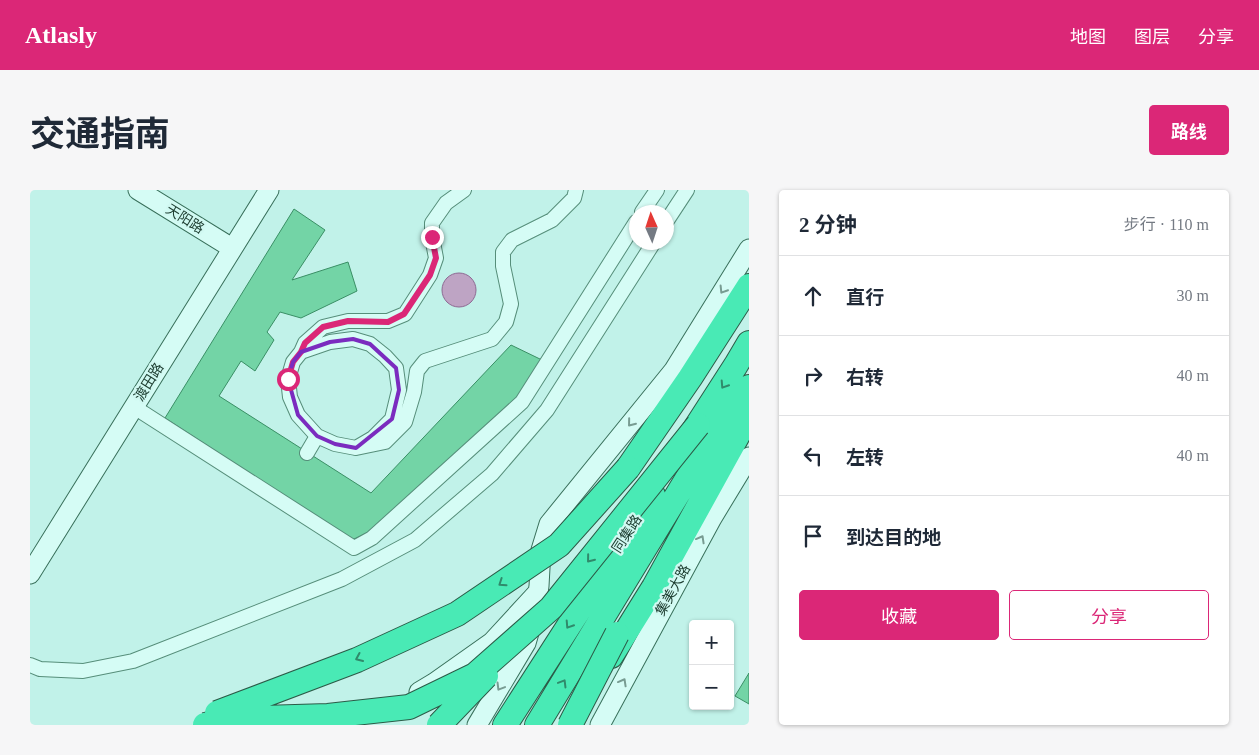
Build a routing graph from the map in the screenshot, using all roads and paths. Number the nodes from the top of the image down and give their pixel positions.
1 (138, 190) edge
2 (270, 190) edge
3 (464, 190) edge
4 (576, 190) edge
5 (656, 190) edge
6 (687, 190) edge
7 (646, 205) edge
8 (674, 210) edge
9 (629, 233) edge
10 (232, 248) junction
11 (749, 249) edge
12 (649, 250) edge
13 (749, 286) edge
14 (749, 343) edge
15 (301, 352) junction
16 (749, 388) edge
17 (134, 407) junction
18 (749, 415) edge
19 (698, 425) junction
20 (317, 436) junction
21 (356, 448) junction
22 (307, 452) dead end
23 (749, 458) edge
24 (30, 574) edge
25 (544, 600) junction
26 (30, 665) edge
27 (188, 725) edge
28 (205, 725) edge
29 (364, 725) edge
30 (439, 725) edge
31 (477, 725) edge
32 (505, 725) edge
33 (537, 725) edge
34 (568, 725) edge
35 (600, 725) edge

1 - 10 main road, 天阳路
2 - 10 main road, 渡田路
3 - 15 street
4 - 21 street
5 - 7 street
6 - 8 street
9 - 17 street
10 - 17 main road, 渡田路
11 -> 25 main road
12 - 26 street
13 -> 27 highway, bridge
14 -> 19 highway, 同集路
15 - 20 street
15 - 21 street
33 -> 16 highway, 同集路
16 - 34 highway, bridge
17 - 24 main road, 渡田路
18 - 34 highway
19 -> 25 highway, bridge
19 -> 32 highway, 同集路, bridge
20 - 21 street
20 - 22 street
35 -> 23 main road, 集美大路
25 - 28 highway, bridge
25 - 29 main road
25 - 30 highway, bridge
25 -> 31 main road

